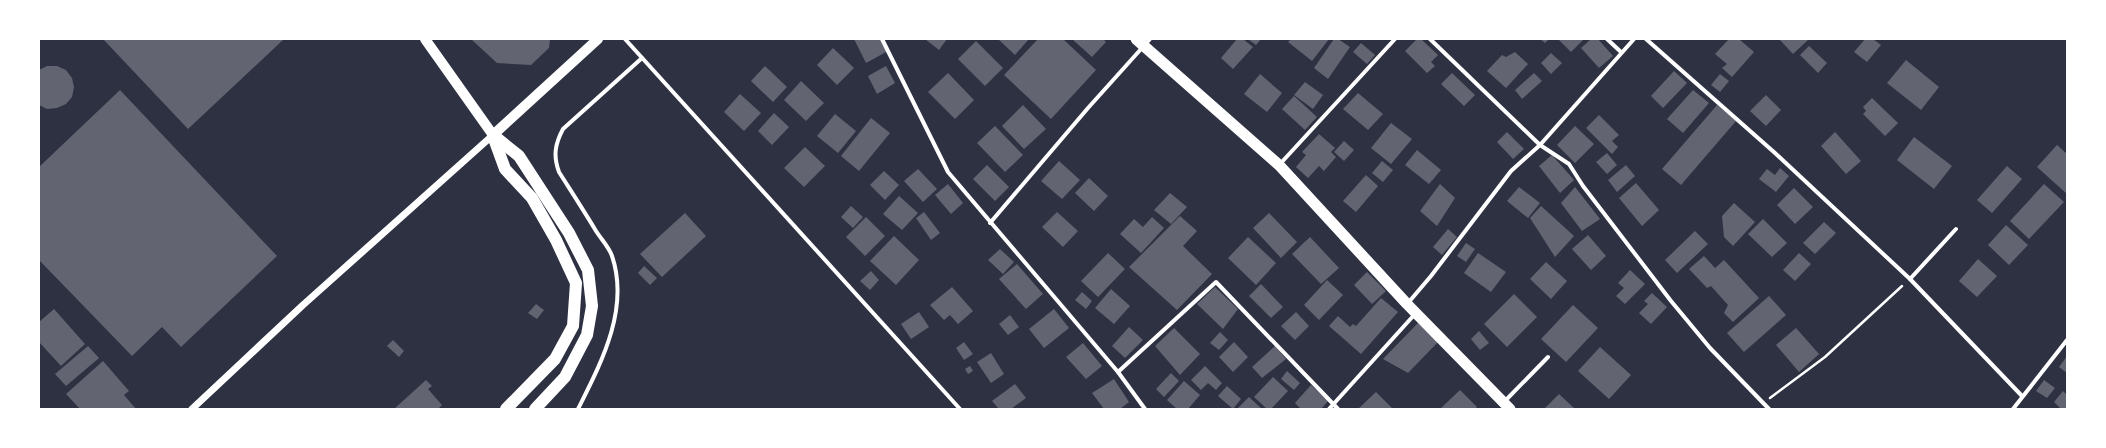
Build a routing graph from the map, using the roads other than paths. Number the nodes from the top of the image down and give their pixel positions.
1 (425, 39) edge
2 (598, 39) edge
3 (625, 39) edge
4 (882, 39) edge
5 (1395, 39) edge
6 (1430, 39) edge
7 (1607, 39) edge
8 (1634, 39) edge
9 (1646, 39) edge
10 (1143, 41) edge
11 (1621, 52) junction
12 (642, 58) junction
13 (493, 135) junction
14 (1540, 145) junction
15 (1279, 165) junction
16 (990, 223) junction
17 (1956, 229) dead end
18 (1910, 279) junction
19 (1407, 304) junction
20 (1416, 312) junction
21 (2067, 340) edge
22 (1548, 357) dead end
23 (1118, 372) junction
24 (2022, 396) junction
25 (1333, 404) junction
26 (1507, 405) edge
27 (192, 409) edge
28 (506, 409) edge
29 (535, 409) edge
30 (578, 409) edge
31 (960, 409) edge
32 (1145, 409) edge
33 (1330, 409) edge
34 (1338, 409) edge
35 (1769, 409) edge
36 (2013, 409) edge

1 - 13 main road
2 - 13 main road
3 - 12 street
4 - 16 street
5 - 15 street
6 - 14 street
7 - 11 street
8 - 11 street
9 - 18 street
10 - 15 highway
10 - 16 street
11 - 14 street
12 - 30 street
12 - 31 street
13 - 27 street
13 - 28 highway
13 - 29 highway
14 - 19 street
14 - 35 street
15 - 19 highway
16 - 23 street
17 - 18 street
18 - 24 street
19 - 20 highway
20 - 25 street
20 - 26 highway
21 - 24 street
22 - 26 street
23 - 25 street
23 - 32 street
24 - 36 street
25 - 33 street
25 - 34 street

